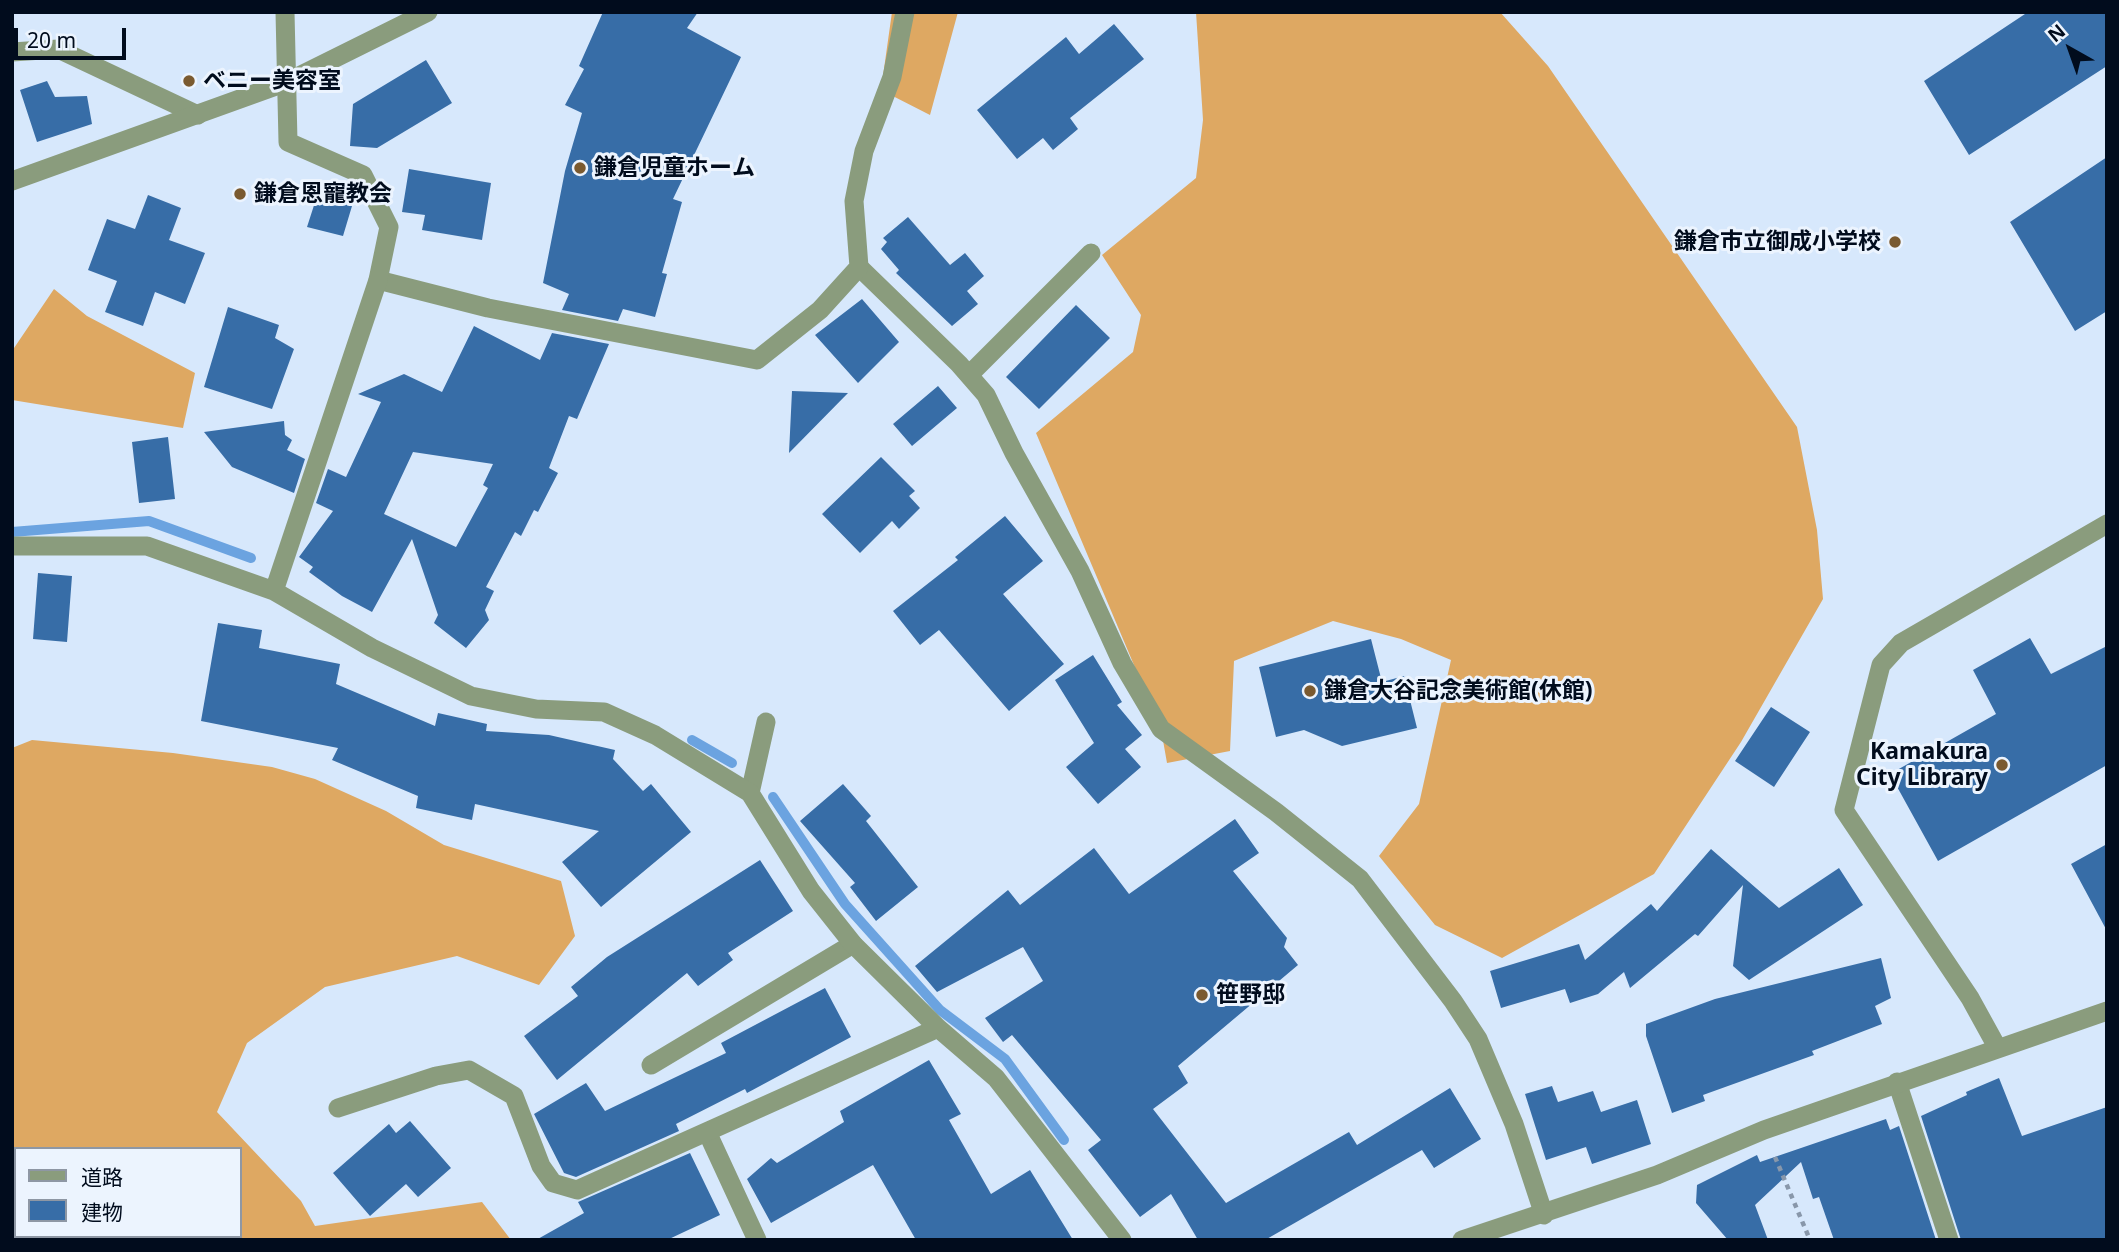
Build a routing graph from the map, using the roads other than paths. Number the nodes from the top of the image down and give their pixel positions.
1 (285, 12) edge
2 (428, 12) edge
3 (905, 12) edge
4 (12, 52) edge
5 (287, 82) junction
6 (198, 115) junction
7 (12, 181) edge
8 (1091, 253) dead end
9 (859, 267) junction
10 (378, 280) junction
11 (969, 375) junction
12 (2107, 524) edge
13 (12, 547) edge
14 (274, 591) junction
15 (766, 722) dead end
16 (750, 793) junction
17 (853, 944) junction
18 (2107, 1011) edge
19 (938, 1028) junction
20 (1997, 1047) junction
21 (651, 1065) dead end
22 (1897, 1082) junction
23 (338, 1108) dead end
24 (708, 1134) junction
25 (1544, 1215) junction
26 (757, 1240) edge
27 (1122, 1240) edge
28 (1462, 1240) edge
29 (1949, 1240) edge

1 - 5 street
2 - 5 street
3 - 9 street
4 - 6 street
5 - 6 street
5 - 10 street
6 - 7 street
8 - 11 street
9 - 10 street
9 - 11 street
10 - 14 street
11 - 25 street
12 - 20 street
13 - 14 street
14 - 16 street
15 - 16 street
16 - 17 street
17 - 19 street
17 - 21 street
18 - 20 street
19 - 24 street
19 - 27 street
20 - 22 street
22 - 25 street
22 - 29 street
23 - 24 street
24 - 26 street
25 - 28 street

